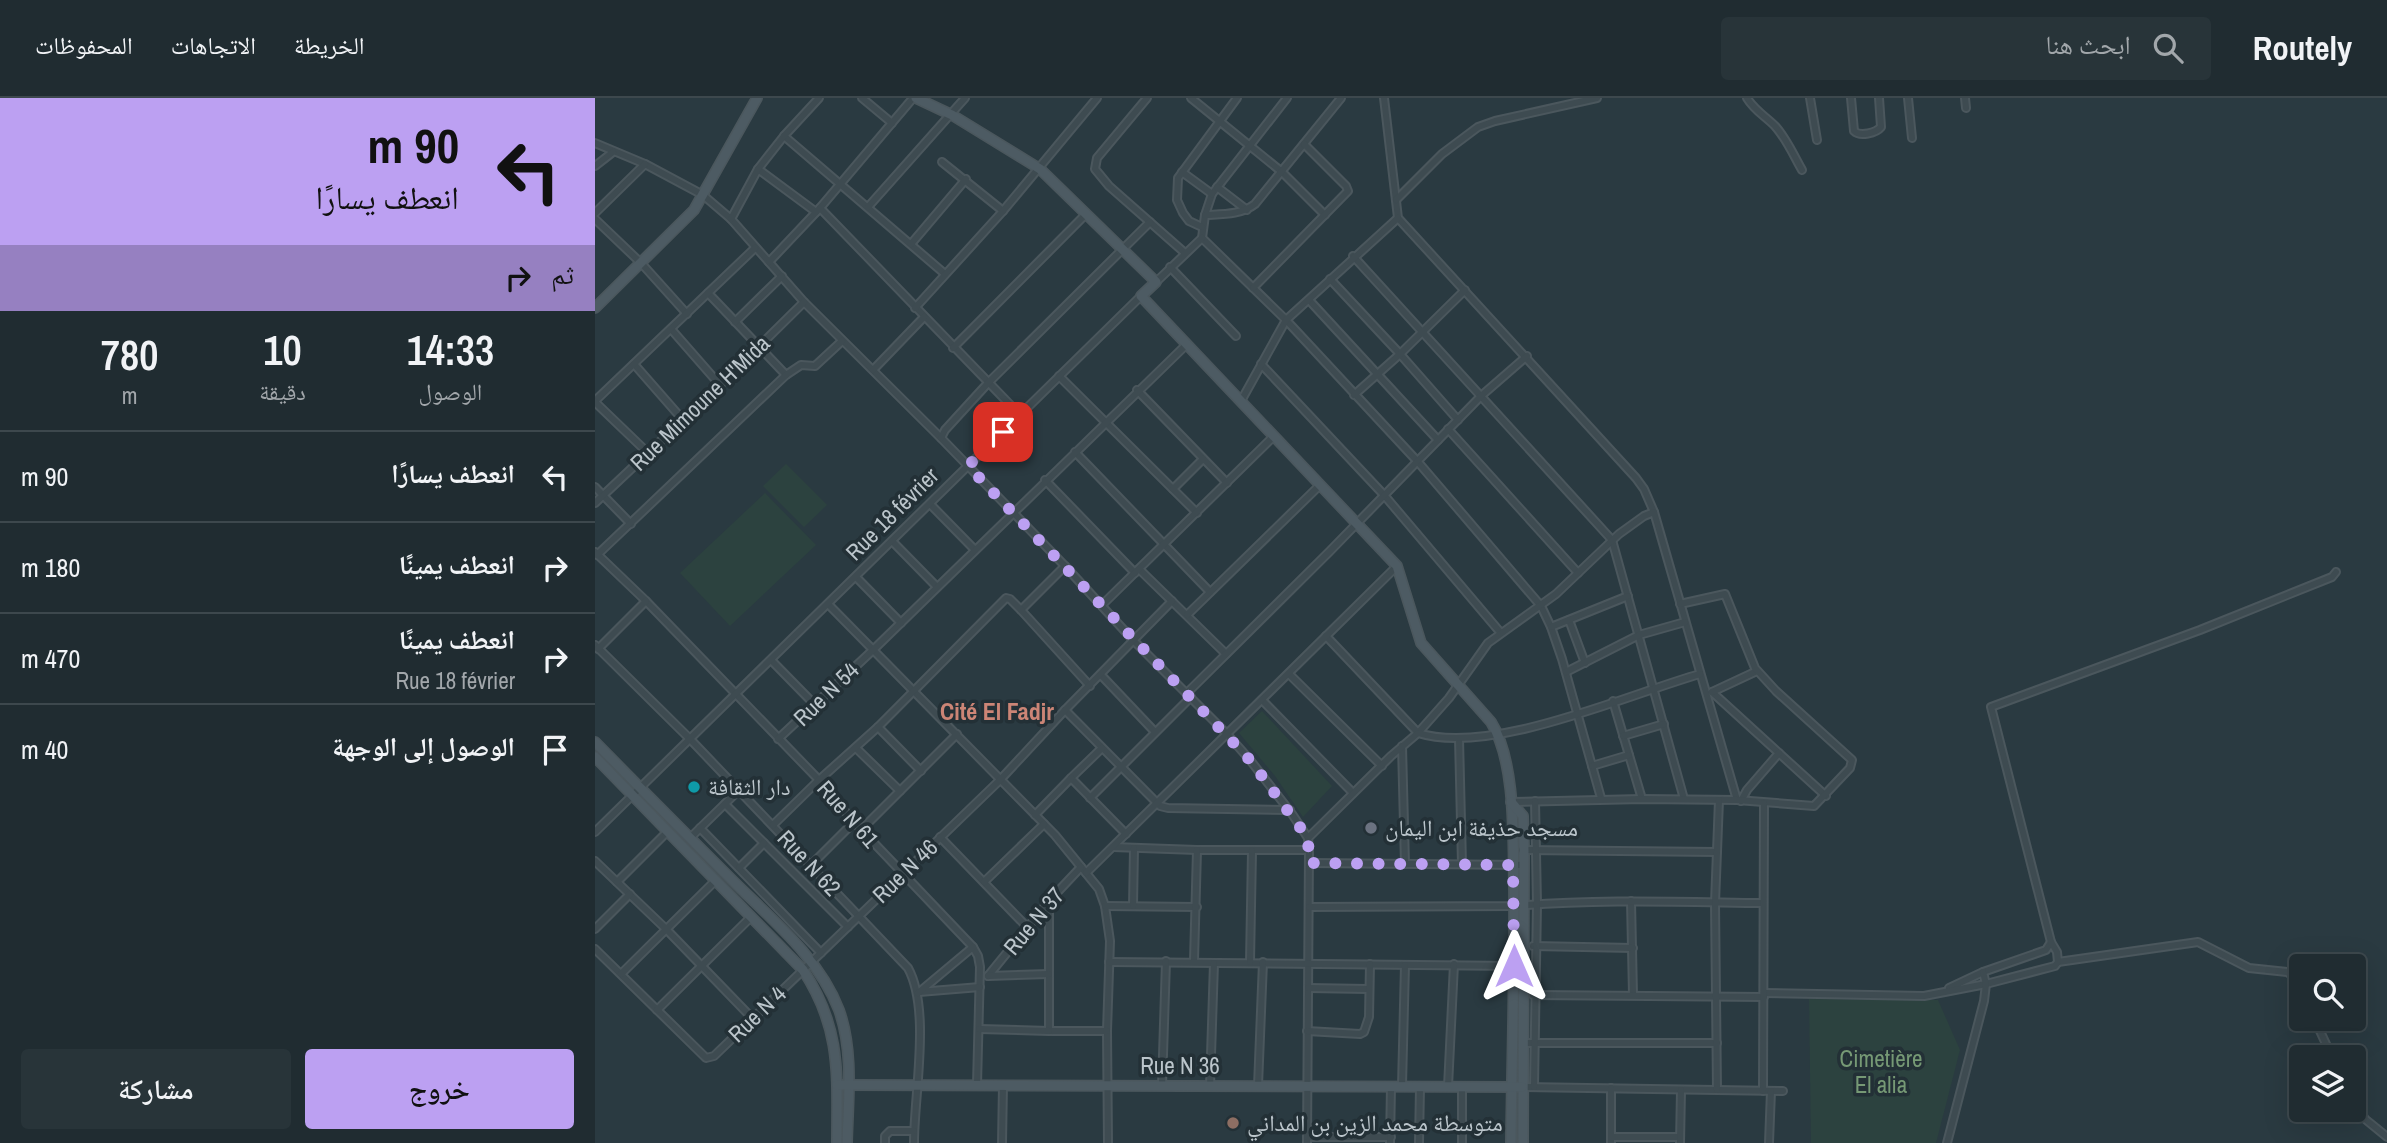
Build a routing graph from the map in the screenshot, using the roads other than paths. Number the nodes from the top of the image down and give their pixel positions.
1 (757, 98) edge
2 (819, 98) edge
3 (862, 98) edge
4 (914, 98) edge
5 (965, 98) edge
6 (1097, 98) edge
7 (1147, 98) edge
8 (1191, 98) edge
9 (1237, 98) edge
10 (1287, 98) edge
11 (1384, 98) edge
12 (1597, 98) edge
13 (1747, 98) edge
14 (1810, 98) edge
15 (1851, 98) edge
16 (1879, 98) edge
17 (1908, 98) edge
18 (1965, 98) edge
19 (1337, 99) edge
20 (1966, 108) dead end
21 (951, 115) junction
22 (1219, 121) junction
23 (892, 123) junction
24 (784, 136) junction
25 (1912, 138) dead end
26 (1817, 140) dead end
27 (595, 143) edge
28 (1304, 144) junction
29 (1249, 146) junction
30 (613, 152) junction
31 (942, 162) dead end
32 (645, 164) junction
33 (595, 166) edge
34 (758, 169) junction
35 (1039, 169) junction
36 (1802, 170) dead end
37 (1182, 172) junction
38 (1282, 172) junction
39 (965, 179) junction
40 (840, 182) junction
41 (1217, 187) junction
42 (1212, 194) junction
43 (703, 195) junction
44 (1396, 200) junction
45 (868, 206) junction
46 (818, 210) junction
47 (1247, 210) junction
48 (1003, 211) junction
49 (595, 213) edge
50 (1086, 214) junction
51 (1205, 215) junction
52 (1325, 215) junction
53 (1398, 218) junction
54 (595, 219) edge
55 (731, 219) junction
56 (1150, 222) junction
57 (1202, 227) junction
58 (1202, 238) junction
59 (911, 244) junction
60 (755, 248) junction
61 (1123, 249) junction
62 (1185, 253) junction
63 (1353, 257) junction
64 (769, 261) junction
65 (642, 264) junction
66 (1170, 267) junction
67 (945, 274) junction
68 (782, 276) junction
69 (1330, 279) junction
70 (1156, 282) junction
71 (1253, 288) junction
72 (1465, 290) junction
73 (708, 293) junction
74 (1141, 296) junction
75 (1309, 300) junction
76 (804, 302) junction
77 (595, 306) edge
78 (915, 308) junction
79 (687, 314) junction
80 (924, 317) junction
81 (1286, 320) junction
82 (735, 322) junction
83 (670, 329) junction
84 (1421, 331) junction
85 (1236, 335) dead end
86 (842, 341) junction
87 (1187, 344) junction
88 (759, 347) junction
89 (953, 348) junction
90 (1400, 354) junction
91 (1527, 356) junction
92 (634, 364) junction
93 (1261, 364) junction
94 (873, 370) junction
95 (1378, 373) junction
96 (786, 375) junction
97 (1059, 376) junction
98 (988, 383) junction
99 (720, 385) junction
100 (1137, 390) junction
101 (1354, 395) junction
102 (1481, 396) junction
103 (1241, 401) junction
104 (595, 402) edge
105 (1020, 415) junction
106 (683, 420) junction
107 (1458, 420) junction
108 (1106, 421) junction
109 (1448, 429) junction
110 (1274, 436) junction
111 (941, 438) junction
112 (1438, 440) junction
113 (1075, 452) junction
114 (648, 453) junction
115 (1203, 459) junction
116 (1418, 462) junction
117 (968, 466) junction
118 (1045, 480) junction
119 (1227, 483) junction
120 (1320, 485) junction
121 (595, 486) edge
122 (1173, 489) junction
123 (603, 495) junction
124 (1384, 495) junction
125 (595, 503) edge
126 (930, 504) junction
127 (1654, 512) junction
128 (1013, 513) junction
129 (1197, 513) junction
130 (1357, 523) junction
131 (631, 524) junction
132 (1612, 540) junction
133 (892, 541) junction
134 (1164, 544) junction
135 (975, 550) junction
136 (596, 553) edge
137 (1065, 566) junction
138 (1397, 566) junction
139 (1137, 571) junction
140 (2336, 572) dead end
141 (1578, 573) junction
142 (856, 577) junction
143 (937, 587) junction
144 (1210, 592) junction
145 (1628, 596) junction
146 (646, 601) junction
147 (1172, 601) junction
148 (828, 604) junction
149 (1680, 604) junction
150 (1102, 605) junction
151 (1541, 606) junction
152 (1021, 610) junction
153 (1187, 615) junction
154 (1569, 620) junction
155 (1685, 622) junction
156 (901, 623) junction
157 (1551, 627) junction
158 (1500, 632) junction
159 (1639, 635) junction
160 (1326, 636) junction
161 (1134, 641) junction
162 (597, 647) edge
163 (873, 650) junction
164 (1226, 654) junction
165 (771, 660) junction
166 (1585, 663) junction
167 (1757, 671) junction
168 (1566, 672) junction
169 (1289, 674) junction
170 (1700, 674) junction
171 (1101, 675) junction
172 (1458, 685) junction
173 (1090, 686) junction
174 (1654, 687) junction
175 (913, 691) junction
176 (1709, 694) junction
177 (735, 695) junction
178 (1189, 695) junction
179 (1262, 699) junction
180 (1613, 701) junction
181 (815, 705) junction
182 (1065, 710) junction
183 (1579, 713) junction
184 (1664, 724) junction
185 (878, 727) junction
186 (1154, 732) junction
187 (1418, 733) junction
188 (957, 734) junction
189 (1227, 734) junction
190 (1499, 735) junction
191 (1623, 736) junction
192 (1459, 738) junction
193 (778, 739) junction
194 (690, 740) junction
195 (595, 741) edge
196 (1402, 746) junction
197 (856, 748) junction
198 (1102, 748) junction
199 (1779, 753) junction
200 (1629, 755) junction
201 (595, 757) edge
202 (1382, 766) junction
203 (1592, 766) junction
204 (1120, 767) junction
205 (921, 771) junction
206 (1071, 778) junction
207 (819, 780) junction
208 (1000, 780) junction
209 (739, 790) junction
210 (900, 791) junction
211 (637, 792) junction
212 (1353, 793) junction
213 (1826, 796) junction
214 (1090, 798) junction
215 (1601, 798) junction
216 (1642, 799) junction
217 (1684, 799) junction
218 (1719, 800) junction
219 (1739, 800) junction
220 (1535, 801) junction
221 (1511, 802) junction
222 (1156, 803) junction
223 (1764, 803) junction
224 (725, 804) junction
225 (1290, 810) junction
226 (1035, 815) junction
227 (853, 822) junction
228 (1044, 824) junction
229 (773, 825) junction
230 (700, 828) junction
231 (861, 830) junction
232 (667, 831) junction
233 (595, 832) edge
234 (1126, 834) junction
235 (940, 837) junction
236 (690, 838) junction
237 (1308, 838) junction
238 (764, 843) junction
239 (1113, 847) junction
240 (1134, 848) junction
241 (1197, 850) junction
242 (1309, 850) junction
243 (1513, 850) junction
244 (1524, 850) junction
245 (1536, 850) junction
246 (1252, 851) junction
247 (1717, 852) junction
248 (595, 861) edge
249 (1309, 863) junction
250 (1405, 864) junction
251 (1462, 864) junction
252 (811, 865) junction
253 (1513, 865) junction
254 (1524, 865) junction
255 (1081, 867) junction
256 (739, 868) junction
257 (1086, 873) junction
258 (903, 874) junction
259 (716, 880) junction
260 (617, 882) junction
261 (984, 882) junction
262 (630, 894) junction
263 (1049, 901) junction
264 (1632, 901) junction
265 (1715, 903) junction
266 (1763, 903) junction
267 (1537, 904) junction
268 (1105, 906) junction
269 (1133, 906) junction
270 (1519, 906) junction
271 (1197, 907) junction
272 (1309, 907) junction
273 (859, 916) junction
274 (751, 917) junction
275 (848, 927) junction
276 (1027, 927) junction
277 (595, 929) edge
278 (666, 929) junction
279 (2051, 942) junction
280 (1530, 946) junction
281 (973, 947) junction
282 (1633, 948) junction
283 (595, 950) edge
284 (821, 953) junction
285 (1166, 961) junction
286 (1193, 961) junction
287 (811, 962) junction
288 (1109, 962) junction
289 (1250, 962) junction
290 (1263, 962) junction
291 (1309, 962) junction
292 (2058, 962) junction
293 (1214, 963) junction
294 (1370, 964) junction
295 (1454, 964) junction
296 (1405, 965) junction
297 (1519, 965) junction
298 (702, 966) junction
299 (803, 970) junction
300 (1983, 972) junction
301 (621, 974) junction
302 (1049, 974) junction
303 (2289, 974) edge
304 (980, 976) junction
305 (989, 976) junction
306 (1986, 984) junction
307 (980, 987) junction
308 (1308, 988) junction
309 (1368, 989) junction
310 (1943, 991) junction
311 (918, 993) junction
312 (1524, 995) junction
313 (1535, 995) junction
314 (1633, 995) junction
315 (1764, 995) junction
316 (1716, 997) junction
317 (657, 1010) junction
318 (752, 1018) junction
319 (979, 1029) junction
320 (1049, 1031) junction
321 (1107, 1031) junction
322 (1307, 1031) junction
323 (1524, 1043) junction
324 (1535, 1043) junction
325 (1717, 1043) junction
326 (837, 1085) junction
327 (849, 1085) junction
328 (917, 1085) junction
329 (977, 1085) junction
330 (1003, 1085) junction
331 (1108, 1086) junction
332 (1162, 1086) junction
333 (1210, 1086) junction
334 (1258, 1086) junction
335 (1307, 1086) junction
336 (1397, 1086) junction
337 (1420, 1087) junction
338 (1448, 1087) junction
339 (1462, 1087) junction
340 (1512, 1087) junction
341 (1522, 1087) junction
342 (1534, 1087) junction
343 (1611, 1088) junction
344 (1681, 1090) junction
345 (1717, 1090) junction
346 (1767, 1091) junction
347 (1783, 1091) dead end
348 (2366, 1120) edge
349 (914, 1131) junction
350 (2387, 1137) edge
351 (1307, 1140) edge
352 (1390, 1140) edge
353 (1611, 1140) edge
354 (1680, 1140) edge
355 (837, 1143) edge
356 (847, 1143) edge
357 (885, 1143) edge
358 (914, 1143) edge
359 (1002, 1143) edge
360 (1108, 1143) edge
361 (1419, 1143) edge
362 (1462, 1143) edge
363 (1511, 1143) edge
364 (1523, 1143) edge
365 (1769, 1143) edge
366 (1947, 1143) edge

1 - 43 street
2 - 24 street
3 - 23 street
4 - 21 street
4 - 23 street
5 - 21 street
6 - 35 street
7 - 56 street
8 - 22 street
9 - 22 street
10 - 29 street
11 - 44 street
12 - 44 street
13 - 36 street
14 - 26 street
15 - 16 street
17 - 25 street
18 - 20 street
19 - 28 street
21 - 35 street
21 - 45 street
22 - 29 street
22 - 37 street
23 - 40 street
24 - 34 street
24 - 40 street
27 - 30 street
28 - 38 street
28 - 52 street
29 - 38 street
29 - 41 street
30 - 32 street
30 - 33 street
31 - 39 street
32 - 43 street
32 - 49 street
34 - 46 street
34 - 55 street
35 - 48 street
35 - 50 street
37 - 42 street
37 - 57 street
38 - 47 street
38 - 52 street
39 - 48 street
39 - 59 street
40 - 45 street
40 - 46 street
41 - 42 street
41 - 47 street
42 - 51 street
43 - 55 street
43 - 65 street
44 - 53 street
45 - 59 street
46 - 64 street
46 - 78 street
47 - 51 street
48 - 67 street
50 - 61 street
50 - 89 street
51 - 57 street
52 - 71 street
53 - 63 street
53 - 72 street
54 - 65 street
55 - 60 street
56 - 61 street
56 - 62 street
57 - 58 street
58 - 62 street, Rue 18 février
58 - 71 street
59 - 67 street
60 - 64 street
60 - 73 street
61 - 70 street
61 - 98 street
62 - 66 street, Rue 18 février
63 - 69 street
63 - 84 street
64 - 68 street
65 - 77 street
65 - 79 street
66 - 70 street, Rue 18 février
66 - 85 street
67 - 78 street
68 - 76 street
68 - 82 street
69 - 75 street
69 - 90 street
70 - 74 street, Rue 18 février
71 - 81 street
72 - 84 street
72 - 91 street
73 - 79 street
73 - 82 street
74 - 87 street
74 - 97 street, Rue 18 février
75 - 81 street
75 - 95 street
76 - 86 street
76 - 88 street, Rue Mimoune H'Mida
78 - 80 street
79 - 83 street
80 - 89 street
80 - 94 street
81 - 93 street
81 - 101 street
82 - 88 street
83 - 92 street
83 - 99 street
84 - 90 street
84 - 102 street
86 - 94 street
86 - 96 street
87 - 100 street, Rue N 54
87 - 103 street
88 - 96 street
88 - 99 street, Rue Mimoune H'Mida
89 - 98 street
90 - 95 street
90 - 107 street
91 - 102 street
91 - 127 street
92 - 104 street
92 - 106 street
93 - 103 street
93 - 124 street
94 - 111 street
95 - 101 street
95 - 112 street
96 - 131 street
97 - 105 street, Rue 18 février
97 - 108 street
98 - 105 street
98 - 111 street
99 - 106 street, Rue Mimoune H'Mida
100 - 108 street, Rue N 54
100 - 115 street
101 - 116 street
102 - 107 street
102 - 132 street
103 - 110 street
104 - 114 street
105 - 117 street, Rue 18 février
106 - 114 street, Rue Mimoune H'Mida
107 - 109 street
108 - 113 street, Rue N 54
108 - 122 street
109 - 112 street
109 - 141 street
110 - 119 street
110 - 120 street
111 - 117 street
112 - 116 street
113 - 118 street, Rue N 54
113 - 134 street
114 - 123 street, Rue Mimoune H'Mida
115 - 119 street
115 - 122 street
116 - 124 street
116 - 151 street
117 - 126 street, Rue 18 février
117 - 128 street
118 - 128 street, Rue N 54
118 - 139 street
119 - 129 street
120 - 130 street
120 - 144 street
121 - 123 street
122 - 129 street
123 - 125 street, Rue Mimoune H'Mida
123 - 131 street
124 - 130 street
124 - 158 street
126 - 133 street, Rue 18 février
126 - 135 street
127 - 132 street
127 - 149 street
128 - 135 street, Rue N 54
128 - 137 street
129 - 134 street
130 - 138 street
130 - 164 street
131 - 136 street
132 - 141 street
132 - 145 street
133 - 142 street, Rue 18 février
133 - 143 street
134 - 139 street
134 - 144 street
135 - 143 street, Rue N 54
136 - 146 street, Rue N 61
137 - 150 street
137 - 152 street
138 - 160 street
138 - 172 street
139 - 147 street
139 - 150 street
140 - 279 street
141 - 151 street
142 - 148 street, Rue 18 février
142 - 156 street
143 - 156 street, Rue N 54
144 - 153 street
145 - 154 street
145 - 159 street
146 - 162 street
146 - 177 street, Rue N 61
147 - 153 street
147 - 161 street, Rue N 46
148 - 163 street
148 - 165 street, Rue 18 février
149 - 155 street
149 - 167 street
150 - 161 street
151 - 157 street
151 - 158 street
152 - 173 street
152 - 175 street
153 - 164 street
154 - 157 street
154 - 166 street
155 - 159 street
155 - 170 street
156 - 163 street, Rue N 54
157 - 168 street
158 - 172 street
159 - 166 street
159 - 174 street
160 - 169 street
160 - 187 street
161 - 171 street, Rue N 46
161 - 178 street
162 - 194 street, Rue N 62
163 - 175 street
163 - 181 street, Rue N 54
164 - 178 street
165 - 177 street, Rue 18 février
165 - 181 street
166 - 168 street
167 - 176 street
167 - 213 street
168 - 183 street
169 - 179 street
169 - 202 street
170 - 174 street
170 - 176 street
171 - 173 street, Rue N 46
171 - 186 street
172 - 187 street
172 - 190 street
173 - 182 street, Rue N 46
174 - 180 street
174 - 184 street
175 - 185 street
175 - 188 street
176 - 199 street
176 - 219 street
177 - 193 street, Rue N 61
177 - 194 street, Rue 18 février
178 - 186 street
178 - 189 street
179 - 189 street
179 - 212 street
180 - 183 street
180 - 191 street
181 - 193 street, Rue N 54
182 - 198 street
182 - 208 street, Rue N 46
183 - 190 street
183 - 203 street
184 - 191 street
184 - 217 street
185 - 197 street
185 - 205 street
186 - 204 street
187 - 192 street
187 - 196 street
188 - 205 street
188 - 208 street
189 - 222 street
189 - 225 street
190 - 192 street
190 - 221 street
191 - 200 street
192 - 251 street
193 - 207 street, Rue N 61
194 - 209 street, Rue N 62
194 - 211 street, Rue 18 février
195 - 211 street
196 - 202 street
196 - 250 street
197 - 207 street
197 - 210 street
198 - 204 street
198 - 206 street
199 - 213 street
199 - 219 street
200 - 203 street
200 - 216 street
201 - 211 street
202 - 212 street
203 - 215 street
204 - 214 street
204 - 222 street
205 - 210 street
206 - 214 street
206 - 226 street
207 - 227 street, Rue N 61
207 - 229 street
208 - 226 street
208 - 235 street, Rue N 46
209 - 224 street
209 - 229 street, Rue N 62
210 - 231 street
211 - 232 street
211 - 233 street, Rue 18 février
211 - 236 street
212 - 237 street
213 - 223 street
214 - 234 street
215 - 216 street
215 - 220 street
216 - 217 street
217 - 218 street
218 - 219 street
218 - 247 street
219 - 223 street
220 - 221 street
220 - 245 street
221 - 243 street
221 - 244 street
222 - 225 street
222 - 234 street
223 - 266 street
224 - 230 street
224 - 238 street
225 - 237 street
226 - 228 street
227 - 231 street, Rue N 61
227 - 252 street
228 - 255 street
228 - 261 street
229 - 252 street, Rue N 62
230 - 236 street
230 - 256 street
231 - 258 street, Rue N 61
232 - 259 street
232 - 260 street
234 - 239 street
235 - 258 street, Rue N 46
235 - 261 street
236 - 287 street
237 - 242 street
238 - 256 street
238 - 275 street
239 - 240 street
239 - 257 street
240 - 241 street
240 - 269 street
241 - 246 street
241 - 271 street
242 - 246 street
242 - 249 street
243 - 244 street
243 - 253 street
244 - 245 street
244 - 254 street
245 - 247 street
245 - 267 street
246 - 289 street
247 - 265 street
248 - 260 street
249 - 250 street
249 - 272 street
250 - 251 street
251 - 253 street
252 - 273 street, Rue N 62
253 - 254 street
253 - 270 street
254 - 270 street
255 - 257 street
255 - 263 street, Rue N 37
256 - 284 street
257 - 268 street
258 - 273 street, Rue N 46
258 - 281 street, Rue N 61
259 - 274 street
259 - 278 street
260 - 262 street
261 - 276 street
262 - 277 street
262 - 278 street
263 - 276 street, Rue N 37
263 - 302 street
264 - 265 street
264 - 267 street
264 - 282 street
265 - 266 street
265 - 316 street
266 - 315 street
267 - 270 street
267 - 280 street
268 - 269 street
268 - 288 street
269 - 271 street
270 - 272 street
270 - 280 street
270 - 297 street
271 - 286 street
272 - 291 street
273 - 275 street, Rue N 46
273 - 311 street, Rue N 62
274 - 298 street
274 - 299 street
275 - 284 street, Rue N 46
276 - 305 street, Rue N 37
278 - 298 street
278 - 301 street
279 - 292 street
279 - 300 street
280 - 282 street
280 - 297 street
280 - 313 street
281 - 304 street
281 - 311 street
282 - 314 street
283 - 301 street
284 - 287 street, Rue N 46
285 - 286 street
285 - 288 street
285 - 332 street
286 - 293 street
287 - 299 street, Rue N 4
287 - 327 street
288 - 321 street
289 - 290 street
289 - 293 street
290 - 291 street
290 - 334 street
291 - 294 street
291 - 308 street
292 - 303 street
292 - 306 street
293 - 333 street
294 - 296 street
294 - 309 street
295 - 296 street
295 - 297 street
295 - 338 street
296 - 336 street
297 - 312 street
297 - 340 street
298 - 317 street
298 - 318 street
299 - 318 street, Rue N 4
299 - 326 street
300 - 306 street
300 - 310 street
301 - 317 street
302 - 305 street
302 - 320 street
304 - 305 street
304 - 307 street
306 - 310 street
306 - 366 street
307 - 311 street
307 - 319 street
308 - 309 street
308 - 322 street
309 - 322 street
310 - 315 street
311 - 328 street, Rue N 62
312 - 313 street
312 - 323 street
313 - 314 street
313 - 324 street
314 - 316 street
315 - 316 street
315 - 346 street
316 - 325 street
317 - 318 street, Rue N 4
319 - 320 street
319 - 329 street
320 - 321 street
321 - 331 street
322 - 335 street
323 - 324 street
323 - 341 street
324 - 325 street
324 - 342 street
325 - 345 street
326 - 327 street, Rue N 36
326 - 355 street
327 - 328 street, Rue N 36
327 - 356 street
328 - 329 street, Rue N 36
328 - 349 street, Rue N 62
329 - 330 street, Rue N 36
330 - 331 street, Rue N 36
330 - 359 street
331 - 332 street, Rue N 36
331 - 360 street
332 - 333 street, Rue N 36
333 - 334 street, Rue N 36
334 - 335 street, Rue N 36
335 - 336 street, Rue N 36
335 - 351 street
336 - 337 street, Rue N 36
336 - 352 street
337 - 338 street, Rue N 36
337 - 361 street
338 - 339 street, Rue N 36
339 - 340 street, Rue N 36
339 - 362 street
340 - 341 street, Rue N 36
340 - 363 street
341 - 342 street
341 - 364 street
342 - 343 street
343 - 344 street
343 - 353 street
344 - 345 street
344 - 354 street
345 - 346 street
346 - 347 street
346 - 365 street
348 - 350 street
349 - 357 street
349 - 358 street, Rue N 62
351 - 352 street
353 - 354 street

